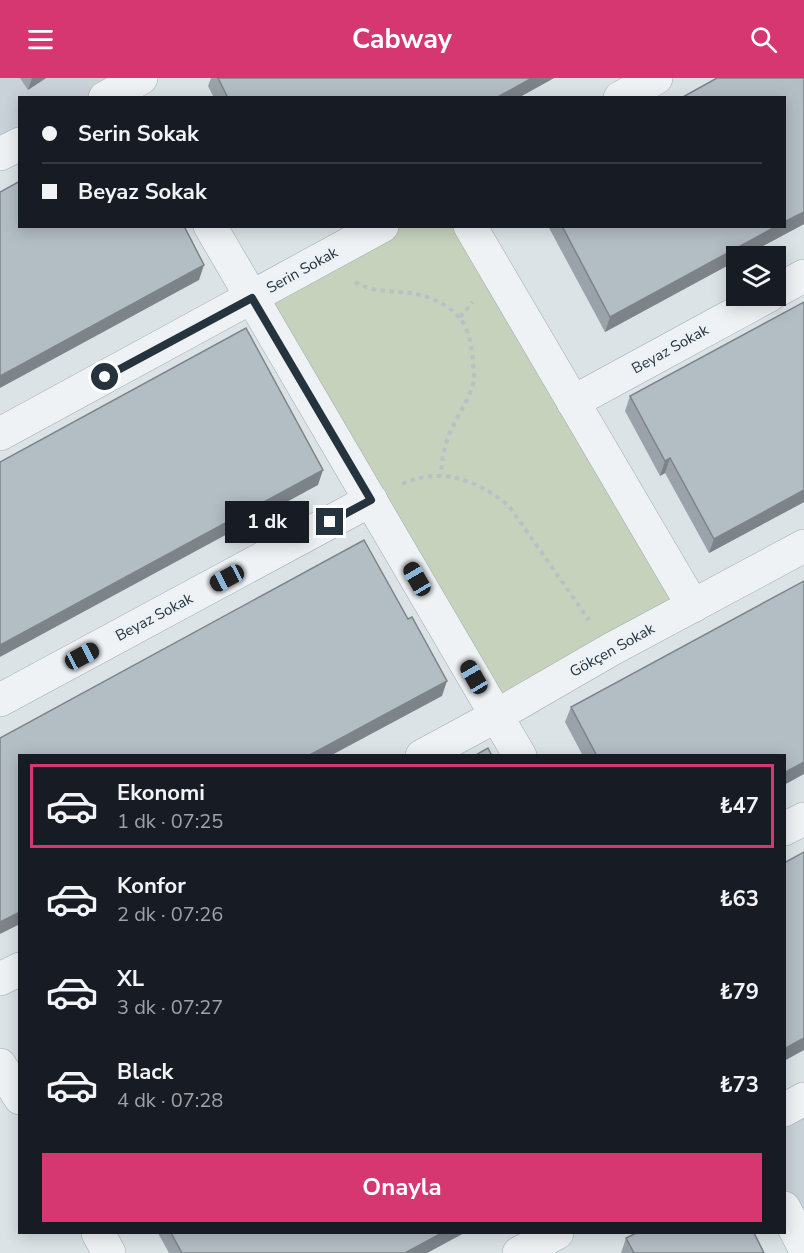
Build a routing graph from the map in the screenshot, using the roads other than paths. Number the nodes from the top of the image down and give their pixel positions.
1 (656, 78) edge
2 (624, 96) edge
3 (18, 145) edge
4 (0, 154) edge
5 (211, 228) edge
6 (378, 228) edge
7 (471, 228) edge
8 (804, 276) edge
9 (786, 286) edge
10 (252, 298) junction
11 (750, 306) edge
12 (573, 402) junction
13 (0, 434) edge
14 (371, 500) junction
15 (804, 546) edge
16 (693, 606) junction
17 (0, 700) edge
18 (496, 716) junction
19 (426, 754) edge
20 (519, 754) edge
21 (804, 819) edge
22 (786, 829) edge
23 (18, 970) edge
24 (0, 979) edge
25 (0, 1065) edge
26 (18, 1095) edge
27 (804, 1099) edge
28 (786, 1109) edge
29 (786, 1212) edge
30 (99, 1234) edge
31 (554, 1234) edge
32 (804, 1247) edge
33 (109, 1253) edge
34 (519, 1253) edge

1 - 2 street
3 - 4 street
5 - 10 street
6 - 10 street, Serin Sokak
7 - 12 street
8 - 9 street
10 - 13 street, Serin Sokak
10 - 14 street
11 - 12 street, Beyaz Sokak
12 - 16 street
14 - 17 street, Beyaz Sokak
14 - 18 street
15 - 16 street, Gökçen Sokak
16 - 18 street, Gökçen Sokak
18 - 19 street, Gökçen Sokak
18 - 20 street
21 - 22 street
23 - 24 street
25 - 26 street
27 - 28 street
29 - 32 street
30 - 33 street
31 - 34 street

